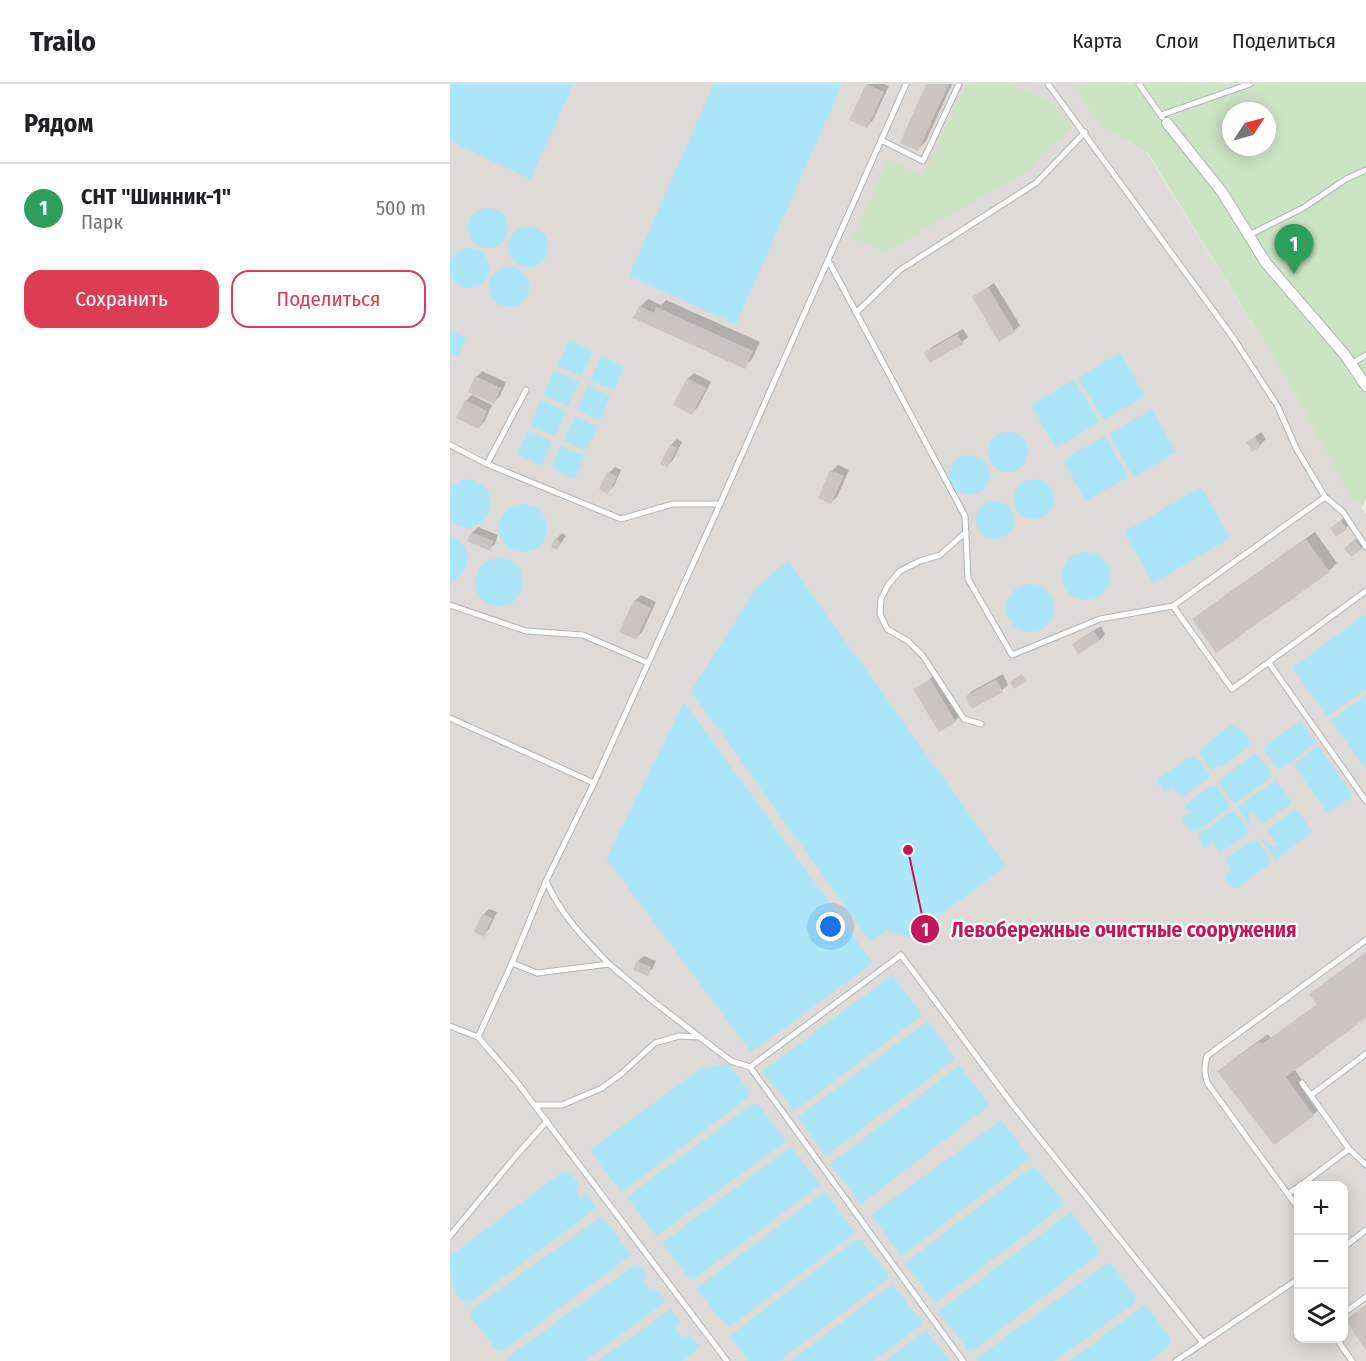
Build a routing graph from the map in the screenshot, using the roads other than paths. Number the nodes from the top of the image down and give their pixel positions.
1 (906, 84) edge
2 (959, 84) edge
3 (1048, 84) edge
4 (1138, 84) edge
5 (1250, 84) edge
6 (1164, 119) junction
7 (1085, 132) junction
8 (881, 140) junction
9 (1366, 170) edge
10 (1249, 235) junction
11 (828, 260) junction
12 (857, 312) junction
13 (1366, 355) edge
14 (1351, 364) junction
15 (1366, 386) edge
16 (526, 390) dead end
17 (450, 445) edge
18 (487, 464) junction
19 (1325, 497) junction
20 (720, 504) junction
21 (966, 532) junction
22 (1366, 547) edge
23 (1366, 591) edge
24 (450, 605) edge
25 (1173, 606) junction
26 (648, 663) junction
27 (1269, 663) junction
28 (450, 718) edge
29 (981, 724) dead end
30 (594, 783) junction
31 (1366, 801) edge
32 (546, 881) junction
33 (1366, 940) edge
34 (512, 963) junction
35 (609, 964) junction
36 (450, 1026) edge
37 (478, 1037) junction
38 (700, 1037) junction
39 (1366, 1054) edge
40 (750, 1067) junction
41 (1302, 1083) dead end
42 (1311, 1095) junction
43 (535, 1105) junction
44 (547, 1121) junction
45 (1349, 1149) junction
46 (1366, 1165) edge
47 (1306, 1181) edge
48 (1294, 1190) edge
49 (1288, 1194) junction
50 (1294, 1202) edge
51 (1366, 1230) edge
52 (450, 1236) edge
53 (1348, 1244) edge
54 (1294, 1282) edge
55 (1366, 1297) edge
56 (1348, 1310) edge
57 (1203, 1343) junction
58 (1339, 1343) edge
59 (728, 1361) edge
60 (963, 1361) edge
61 (1176, 1361) edge
62 (1352, 1361) edge

1 - 8 lane
2 - 8 lane
3 - 7 lane
4 - 6 lane
5 - 6 lane
6 - 10 street
7 - 12 lane
7 - 19 lane
8 - 11 lane
9 - 10 lane
10 - 14 street
11 - 12 lane
11 - 20 lane
12 - 21 lane
13 - 14 lane
14 - 15 street
16 - 18 lane
17 - 18 lane
18 - 20 lane
19 - 22 lane
19 - 25 lane
20 - 26 lane
21 - 25 lane
21 - 29 lane
23 - 27 lane
24 - 26 lane
25 - 27 lane
26 - 30 lane
27 - 31 lane
28 - 30 lane
30 - 32 lane
32 - 34 lane
32 - 35 lane
33 - 49 lane
34 - 35 lane
34 - 37 lane
35 - 38 lane
36 - 37 lane
37 - 43 lane
38 - 40 lane
38 - 43 lane
39 - 42 lane
40 - 57 lane
40 - 60 lane
41 - 42 lane
42 - 45 lane
43 - 44 lane
44 - 52 lane
44 - 59 lane
45 - 46 lane
45 - 47 lane
48 - 49 lane
49 - 50 lane
51 - 53 lane
54 - 57 lane
55 - 56 lane
57 - 61 lane
58 - 62 lane

